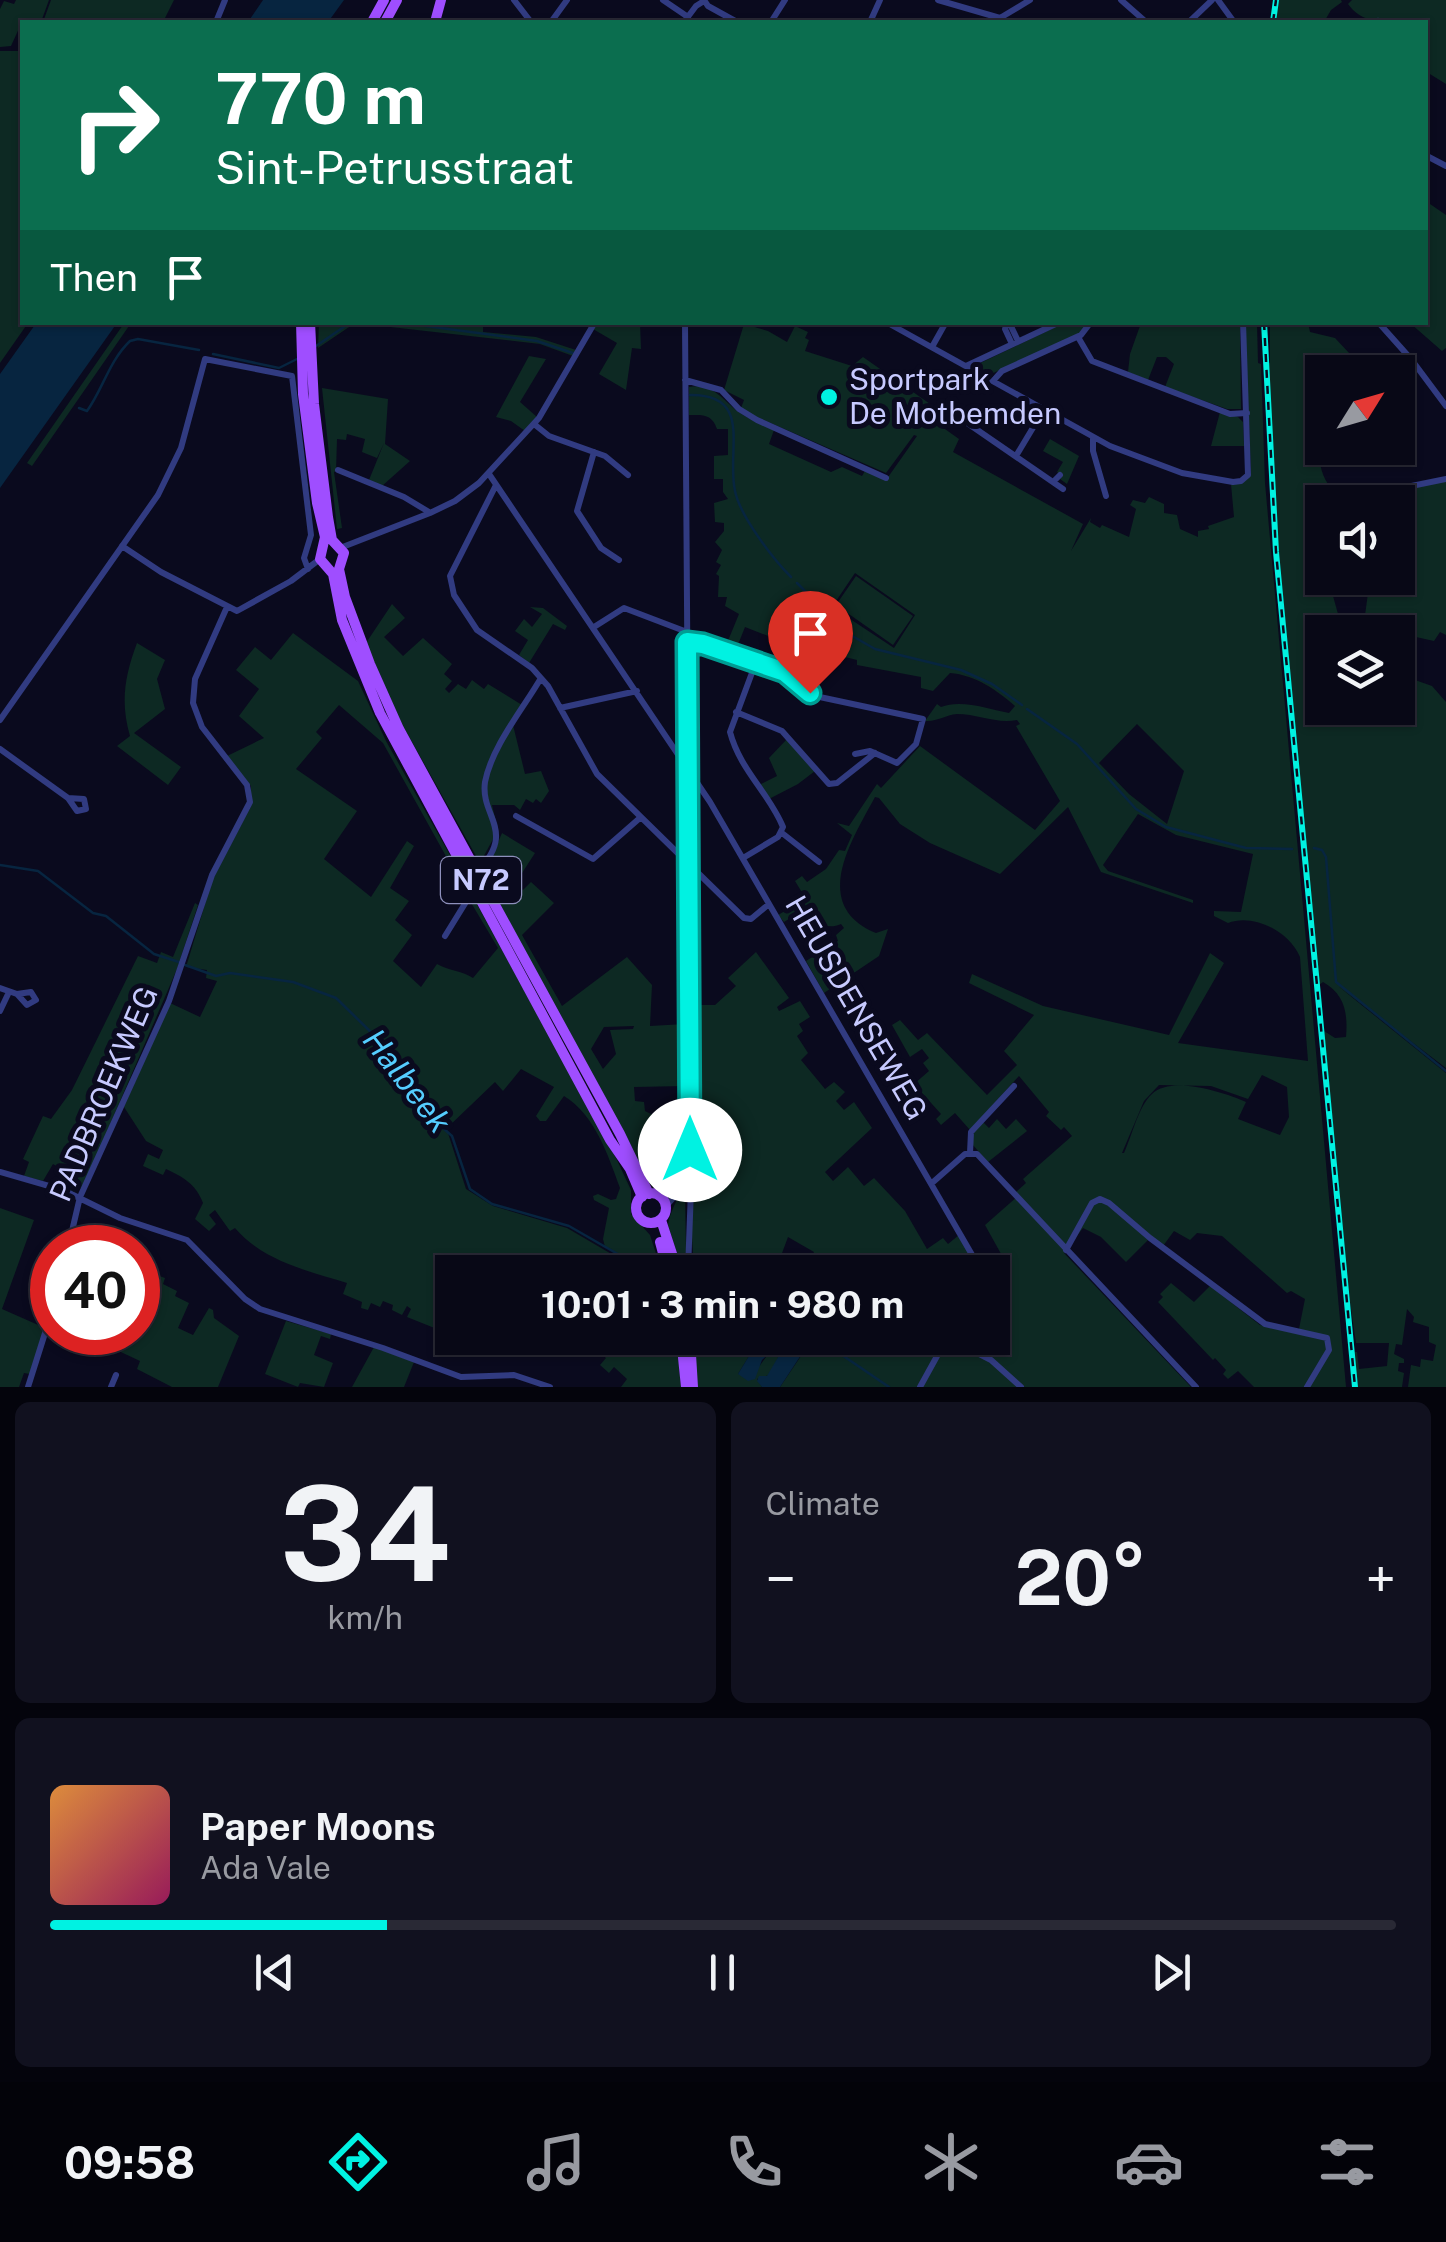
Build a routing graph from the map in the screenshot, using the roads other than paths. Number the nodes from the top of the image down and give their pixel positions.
1 (514, 0) edge
2 (568, 0) edge
3 (663, 0) edge
4 (785, 0) edge
5 (938, 0) edge
6 (1030, 0) edge
7 (1120, 0) edge
8 (1215, 0) edge
9 (704, 1) edge
10 (982, 14) junction
11 (1012, 19) edge
12 (529, 20) edge
13 (553, 20) edge
14 (686, 20) edge
15 (733, 20) edge
16 (774, 20) edge
17 (979, 20) edge
18 (1144, 20) edge
19 (1191, 20) edge
20 (1232, 20) edge
21 (302, 325) edge
22 (310, 325) edge
23 (593, 325) edge
24 (685, 325) edge
25 (892, 325) edge
26 (944, 325) edge
27 (1007, 325) edge
28 (1054, 325) edge
29 (1088, 325) edge
30 (1243, 325) edge
31 (1381, 325) edge
32 (1078, 337) junction
33 (1015, 343) junction
34 (932, 347) junction
35 (964, 366) junction
36 (685, 380) junction
37 (993, 382) junction
38 (1446, 406) edge
39 (1043, 411) junction
40 (1246, 413) junction
41 (957, 416) dead end
42 (534, 424) junction
43 (1093, 438) junction
44 (594, 452) junction
45 (1016, 456) junction
46 (338, 470) dead end
47 (489, 474) junction
48 (1060, 474) dead end
49 (628, 475) dead end
50 (886, 478) dead end
51 (1446, 479) edge
52 (1054, 482) junction
53 (496, 485) junction
54 (1415, 485) edge
55 (1063, 489) dead end
56 (1106, 496) dead end
57 (430, 512) junction
58 (122, 546) junction
59 (332, 555) junction
60 (620, 560) dead end
61 (308, 569) junction
62 (291, 582) junction
63 (227, 607) junction
64 (594, 627) junction
65 (686, 632) junction
66 (687, 642) junction
67 (756, 662) junction
68 (541, 678) junction
69 (636, 691) junction
70 (560, 708) junction
71 (736, 712) junction
72 (0, 720) edge
73 (0, 750) edge
74 (875, 753) junction
75 (855, 754) dead end
76 (688, 769) junction
77 (68, 798) dead end
78 (516, 816) dead end
79 (641, 816) junction
80 (782, 833) junction
81 (742, 858) junction
82 (688, 862) junction
83 (819, 862) dead end
84 (477, 872) junction
85 (475, 888) junction
86 (769, 904) junction
87 (446, 936) dead end
88 (0, 988) edge
89 (0, 1011) edge
90 (1014, 1086) dead end
91 (690, 1150) junction
92 (970, 1152) junction
93 (0, 1172) edge
94 (686, 1182) junction
95 (932, 1183) junction
96 (80, 1198) junction
97 (654, 1198) junction
98 (656, 1222) junction
99 (74, 1225) edge
100 (666, 1249) junction
101 (1066, 1250) junction
102 (667, 1255) edge
103 (671, 1255) edge
104 (685, 1255) edge
105 (972, 1255) edge
106 (38, 1355) edge
107 (684, 1355) edge
108 (690, 1355) edge
109 (938, 1355) edge
110 (980, 1355) edge
111 (113, 1382) edge
112 (28, 1387) edge
113 (122, 1387) edge
114 (550, 1387) edge
115 (689, 1387) edge
116 (920, 1387) edge
117 (1020, 1387) edge
118 (1196, 1387) edge
119 (1307, 1387) edge

1 - 12 street
2 - 13 street
3 - 14 street
4 - 16 street
5 - 10 street
6 - 11 street
7 - 18 street
8 - 19 street
8 - 20 street
9 - 14 street
9 - 15 street
10 - 11 street
10 - 17 street
21 - 59 main road, N72
22 - 59 main road, N72
23 - 42 street
24 - 36 street
25 - 34 street
26 - 34 street
27 - 33 street
28 - 33 street
29 - 32 street
30 - 40 street
31 - 38 street
32 - 37 street
32 - 40 street
33 - 35 street
34 - 35 street
35 - 37 street
36 - 50 street
36 - 65 street
37 - 39 street
39 - 43 street
39 - 45 street
40 - 43 street
41 - 45 street
42 - 44 street
42 - 47 street
43 - 56 street
44 - 49 street
44 - 60 street
45 - 52 street
46 - 57 street
47 - 53 street, HEUSDENSEWEG
47 - 57 street
48 - 52 street
51 - 54 street
52 - 55 street
53 - 64 street, HEUSDENSEWEG
53 - 68 street
57 - 59 street
58 - 61 street
58 - 63 street
58 - 72 street
59 - 61 street
59 - 62 street
59 - 84 main road, N72
59 - 85 main road, N72
61 - 62 street
62 - 63 street
63 - 96 street, PADBROEKWEG
64 - 65 street
64 - 69 street, HEUSDENSEWEG
65 - 66 street
66 - 67 street
66 - 76 street
67 - 71 street
67 - 74 street
68 - 70 street
68 - 84 street
69 - 70 street
69 - 76 street, HEUSDENSEWEG
70 - 79 street
71 - 74 street
71 - 80 street
73 - 77 street
74 - 75 street
76 - 81 street, HEUSDENSEWEG
76 - 82 street
78 - 79 street
79 - 82 street
80 - 81 street
80 - 83 street
81 - 86 street, HEUSDENSEWEG
82 - 86 street
82 - 91 street
84 - 97 main road, N72
85 - 87 street
85 - 97 main road, N72
86 - 95 street, HEUSDENSEWEG
88 - 89 street
90 - 92 street
91 - 94 street
91 - 97 street
92 - 95 street
92 - 101 street
93 - 96 street
94 - 97 street
94 - 104 street
95 - 105 street, HEUSDENSEWEG
96 - 99 street, PADBROEKWEG
96 - 114 street
97 - 98 main road
97 - 98 main road, N72
98 - 100 main road, N72
100 - 102 main road, N72
100 - 103 main road, N72
101 - 118 street
101 - 119 street
106 - 112 street
107 - 115 main road
108 - 115 main road
109 - 116 street
110 - 117 street
111 - 113 street

